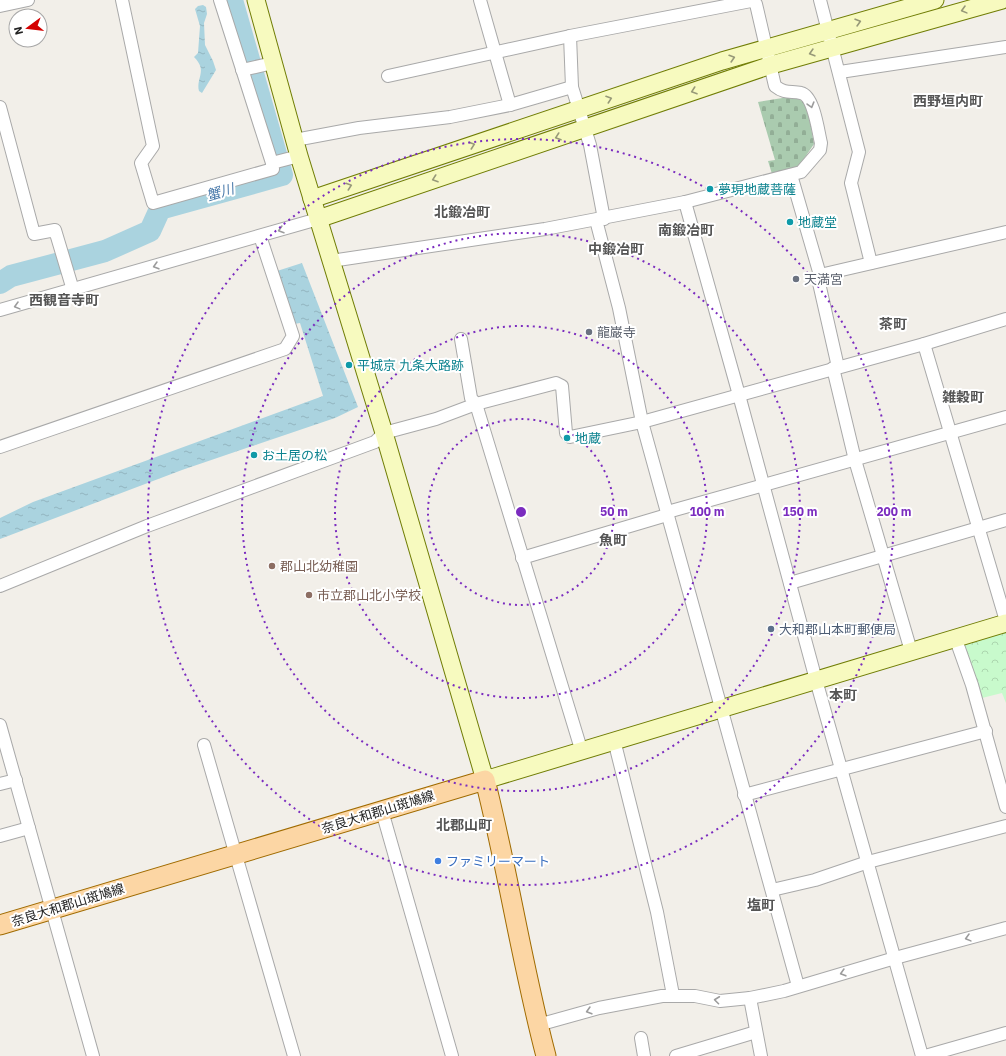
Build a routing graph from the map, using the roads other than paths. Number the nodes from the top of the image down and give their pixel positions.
1 (28, 0) edge
2 (122, 0) edge
3 (220, 0) edge
4 (256, 0) edge
5 (480, 0) edge
6 (751, 0) edge
7 (820, 0) edge
8 (935, 0) edge
9 (1002, 0) edge
10 (0, 6) edge
11 (828, 30) junction
12 (570, 36) junction
13 (767, 47) junction
14 (833, 47) junction
15 (1006, 47) edge
16 (496, 51) junction
17 (273, 63) junction
18 (771, 65) junction
19 (242, 70) junction
20 (840, 72) junction
21 (388, 76) dead end
22 (572, 87) junction
23 (510, 105) junction
24 (0, 107) edge
25 (579, 109) junction
26 (585, 128) junction
27 (4, 131) edge
28 (295, 140) junction
29 (300, 156) junction
30 (272, 163) junction
31 (791, 175) junction
32 (312, 198) junction
33 (685, 202) junction
34 (318, 219) junction
35 (600, 219) junction
36 (1006, 232) edge
37 (260, 236) junction
38 (331, 261) junction
39 (871, 263) junction
40 (820, 275) junction
41 (73, 290) junction
42 (0, 310) edge
43 (1006, 319) edge
44 (462, 339) dead end
45 (924, 344) junction
46 (836, 367) junction
47 (739, 395) junction
48 (476, 404) junction
49 (1006, 417) edge
50 (642, 422) junction
51 (384, 433) junction
52 (950, 433) junction
53 (0, 447) edge
54 (855, 460) junction
55 (763, 486) junction
56 (667, 515) junction
57 (1006, 520) edge
58 (978, 528) junction
59 (883, 556) junction
60 (522, 558) junction
61 (790, 583) junction
62 (0, 586) edge
63 (1006, 622) edge
64 (955, 637) junction
65 (911, 651) junction
66 (816, 680) junction
67 (722, 709) junction
68 (0, 725) edge
69 (986, 731) junction
70 (614, 740) junction
71 (204, 745) dead end
72 (581, 750) junction
73 (842, 769) junction
74 (16, 780) junction
75 (485, 780) junction
76 (1003, 780) edge
77 (0, 784) edge
78 (744, 795) junction
79 (1006, 807) edge
80 (382, 811) junction
81 (1006, 826) edge
82 (29, 828) junction
83 (0, 836) edge
84 (235, 854) junction
85 (868, 862) junction
86 (772, 890) junction
87 (52, 910) junction
88 (0, 925) edge
89 (1006, 928) edge
90 (895, 958) junction
91 (798, 986) junction
92 (674, 995) junction
93 (750, 998) junction
94 (538, 1025) junction
95 (756, 1032) junction
96 (1006, 1033) edge
97 (641, 1038) dead end
98 (92, 1056) edge
99 (294, 1056) edge
100 (452, 1056) edge
101 (546, 1056) edge
102 (644, 1056) edge
103 (676, 1056) edge
104 (760, 1056) edge
105 (923, 1056) edge

1 - 10 street
2 - 30 street
3 - 19 street
4 - 17 street
5 - 16 street
6 - 12 street
6 - 13 street
7 - 11 street
11 -> 8 street
9 -> 14 street
11 - 13 street
11 - 14 street
12 - 16 street
12 - 22 street
13 - 18 street
25 -> 13 street
14 -> 18 street
14 - 20 street
15 - 20 street
16 - 21 street
16 - 23 street
17 - 19 street
17 - 28 street
18 -> 26 street
18 -> 31 street
19 - 30 street
20 - 39 street
22 - 23 street
22 - 25 street
23 - 28 street
24 - 27 street
25 - 26 street
32 -> 25 street
26 -> 34 street
26 - 35 street
27 - 41 street
28 - 29 street
29 - 30 street
29 - 32 street
31 - 33 street
31 - 40 street
32 - 34 street
33 - 35 street
33 - 47 street
34 -> 37 street
34 - 38 street
35 - 38 street
35 - 50 street
36 - 39 street
37 -> 41 street
37 - 53 street
38 - 51 street
39 - 40 street
40 - 46 street
41 -> 42 street
43 - 45 street
44 - 48 street
45 - 46 street
45 - 52 street
46 - 47 street
46 - 54 street
47 - 50 street
47 - 55 street
48 - 50 street
48 - 51 street
48 - 60 street
49 - 52 street
50 - 56 street
51 - 62 street
51 - 75 street
52 - 54 street
52 - 58 street
54 - 55 street
54 - 59 street
55 - 56 street
55 - 61 street
56 - 60 street
56 - 67 street
57 - 58 street
58 - 59 street
58 - 63 street
59 - 61 street
59 - 65 street
60 - 72 street
61 - 66 street
63 - 64 street
64 - 65 street
64 - 69 street
65 - 66 street
66 - 67 street
66 - 73 street
67 - 70 street
67 - 78 street
68 - 74 street
69 - 73 street
69 - 76 street
70 - 72 street
70 - 92 street
71 - 84 street
72 - 75 street
73 - 78 street
73 - 85 street
74 - 77 street
74 - 82 street
75 - 80 main road, 奈良大和郡山斑鳩線
75 - 94 main road
76 - 79 street
78 - 86 street
80 - 84 main road, 奈良大和郡山斑鳩線
80 - 100 street
81 - 85 street
82 - 83 street
82 - 87 street
84 - 87 main road, 奈良大和郡山斑鳩線
84 - 99 street
85 - 86 street
85 - 90 street
86 - 91 street
87 - 88 main road, 奈良大和郡山斑鳩線
87 - 98 street
89 -> 90 street
90 -> 91 street
90 - 105 street
91 - 93 street
93 -> 92 street
92 -> 94 street
93 - 95 street
94 - 101 main road
95 - 103 street
95 - 104 street
96 - 105 street
97 - 102 street

